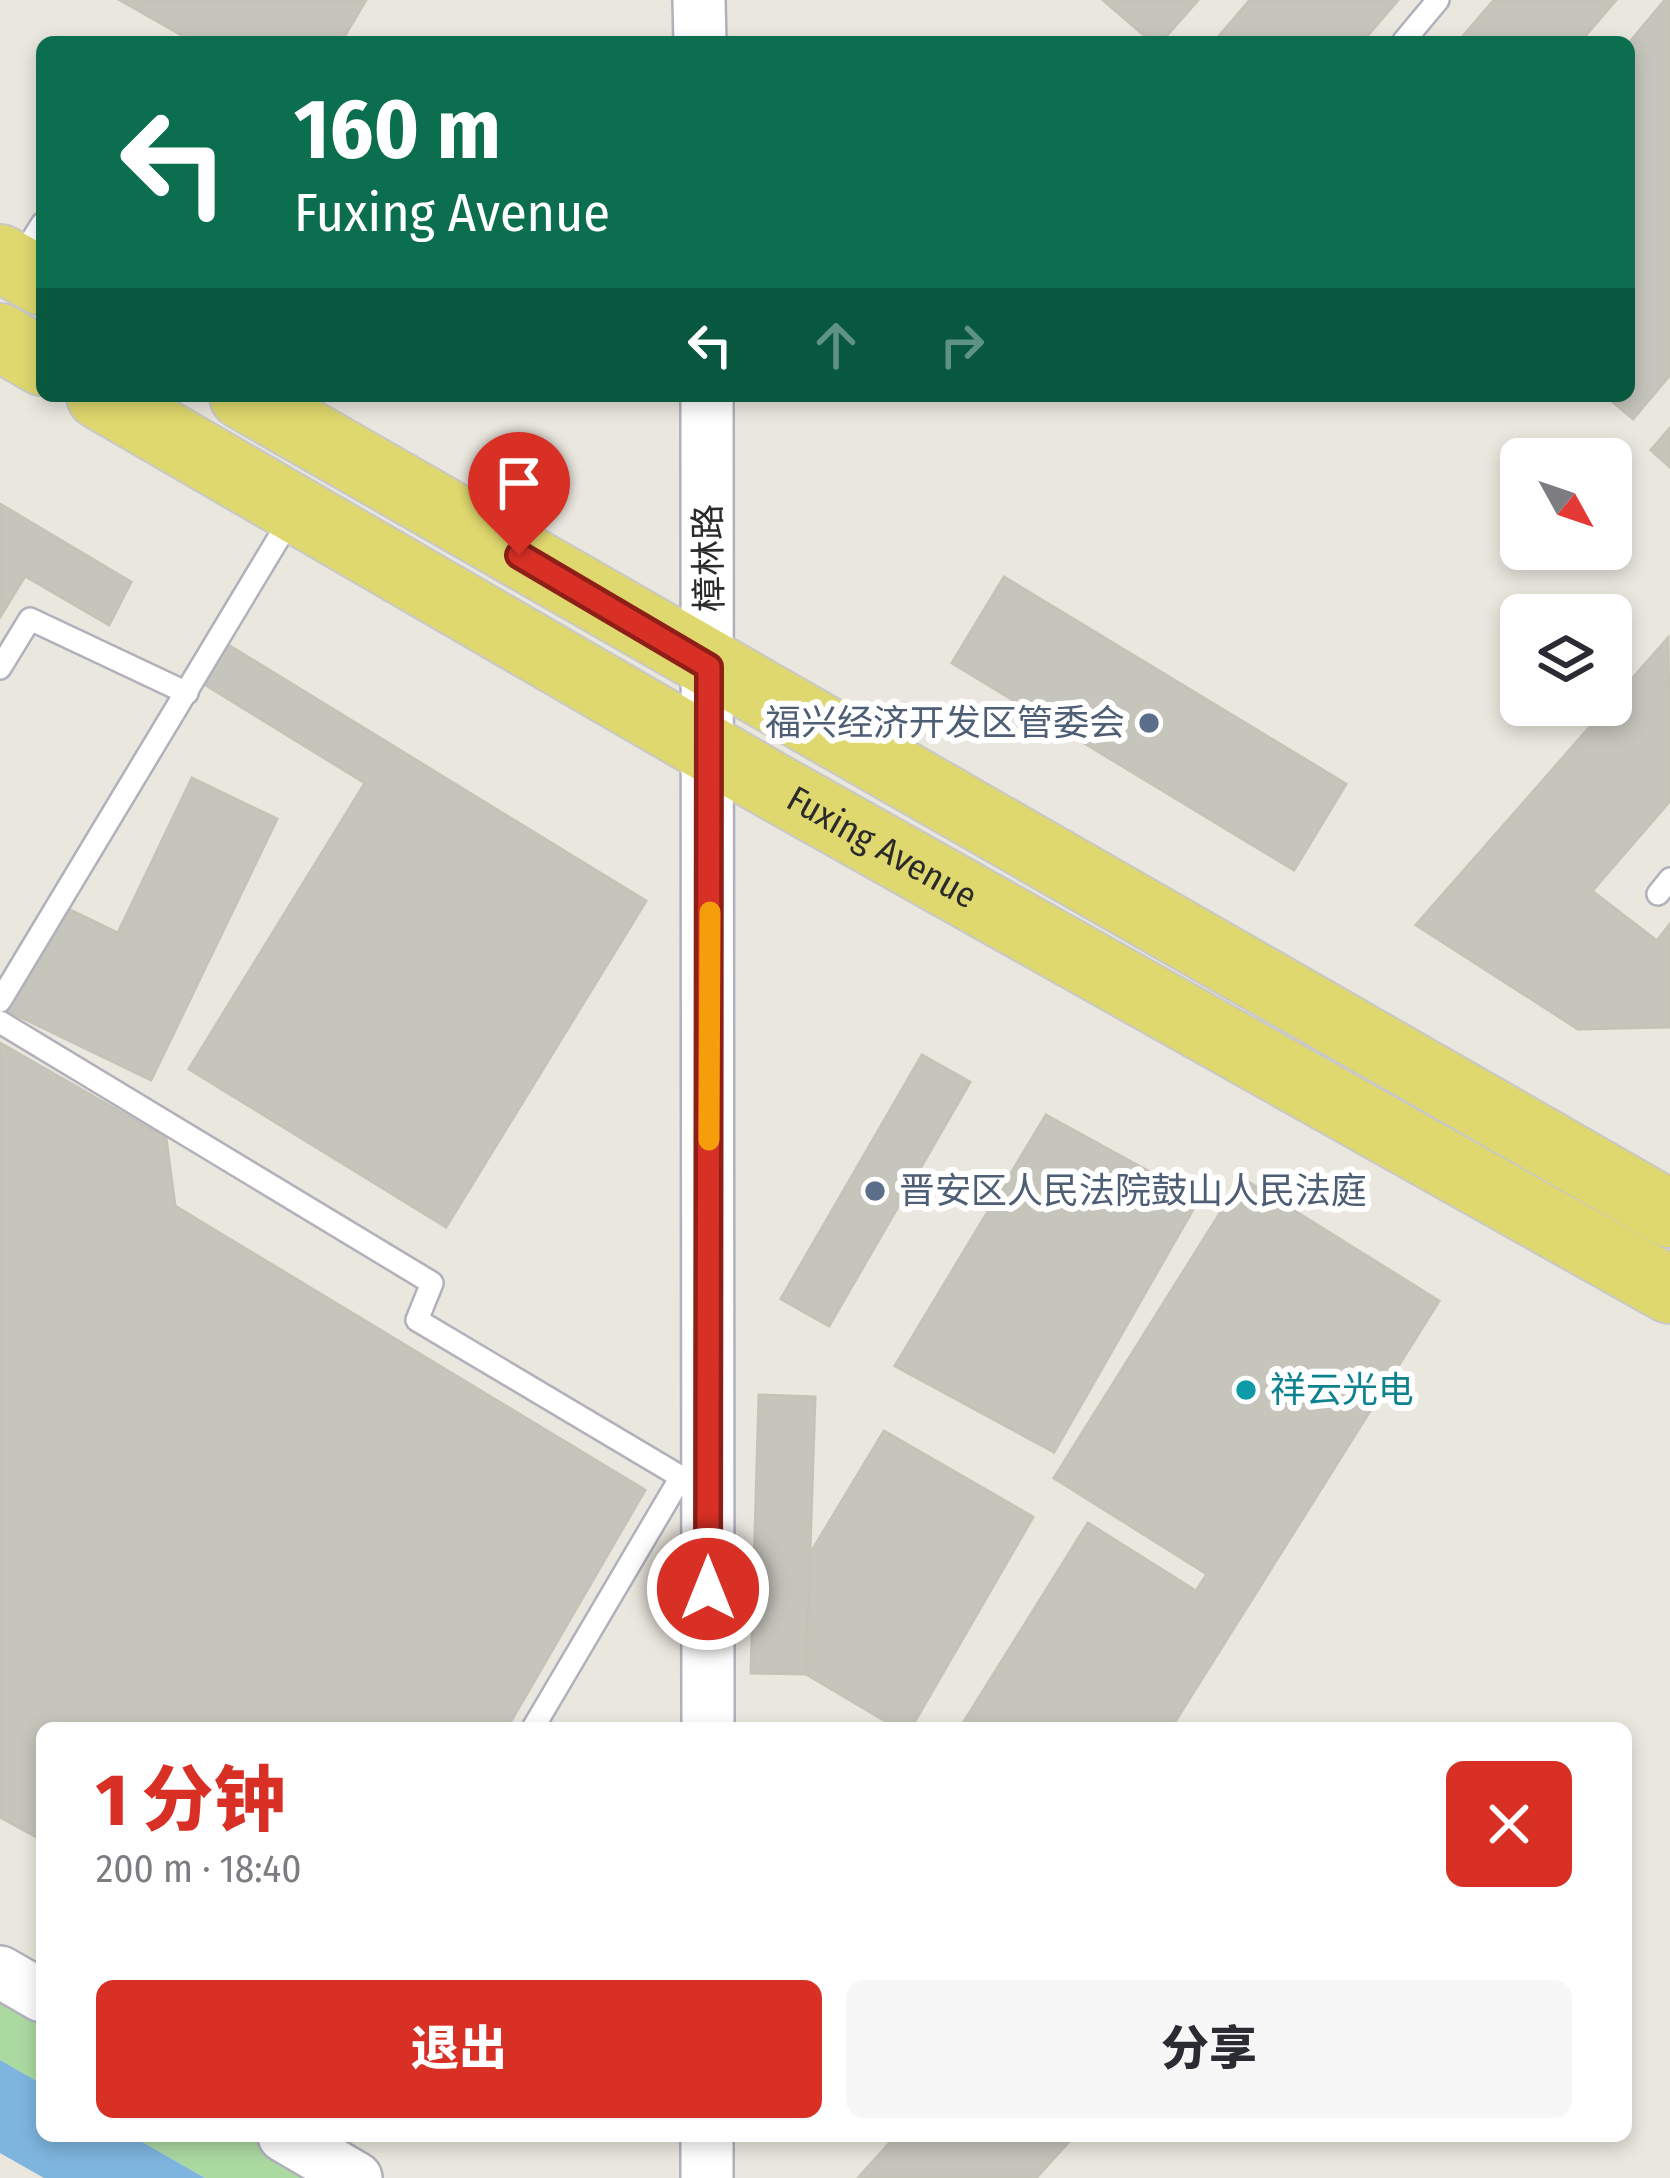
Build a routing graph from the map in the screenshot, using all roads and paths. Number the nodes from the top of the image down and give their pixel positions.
1 (699, 0) edge
2 (1438, 0) edge
3 (700, 36) edge
4 (1407, 36) edge
5 (0, 337) edge
6 (36, 358) edge
7 (110, 402) edge
8 (253, 402) edge
9 (706, 402) edge
10 (295, 510) junction
11 (709, 667) junction
12 (0, 668) edge
13 (187, 693) junction
14 (706, 746) junction
15 (0, 1001) edge
16 (0, 1022) edge
17 (1670, 1214) edge
18 (1670, 1290) edge
19 (537, 1722) edge
20 (708, 1722) edge
21 (0, 1972) edge
22 (36, 1993) edge
23 (294, 2142) edge
24 (707, 2142) edge
25 (356, 2178) edge
26 (707, 2178) edge

1 - 3 street
2 - 4 lane
5 - 6 main road
7 - 10 main road, Fuxing Avenue
8 - 11 main road, Fuxing Avenue
9 - 11 street, 樟林路
10 - 13 lane
10 - 14 main road, Fuxing Avenue
11 - 14 street, 樟林路
11 - 17 main road, Fuxing Avenue
12 - 13 lane
13 - 15 lane
14 - 18 main road, Fuxing Avenue
14 - 20 street, 樟林路
16 - 19 lane
21 - 22 street
23 - 25 street
24 - 26 street

